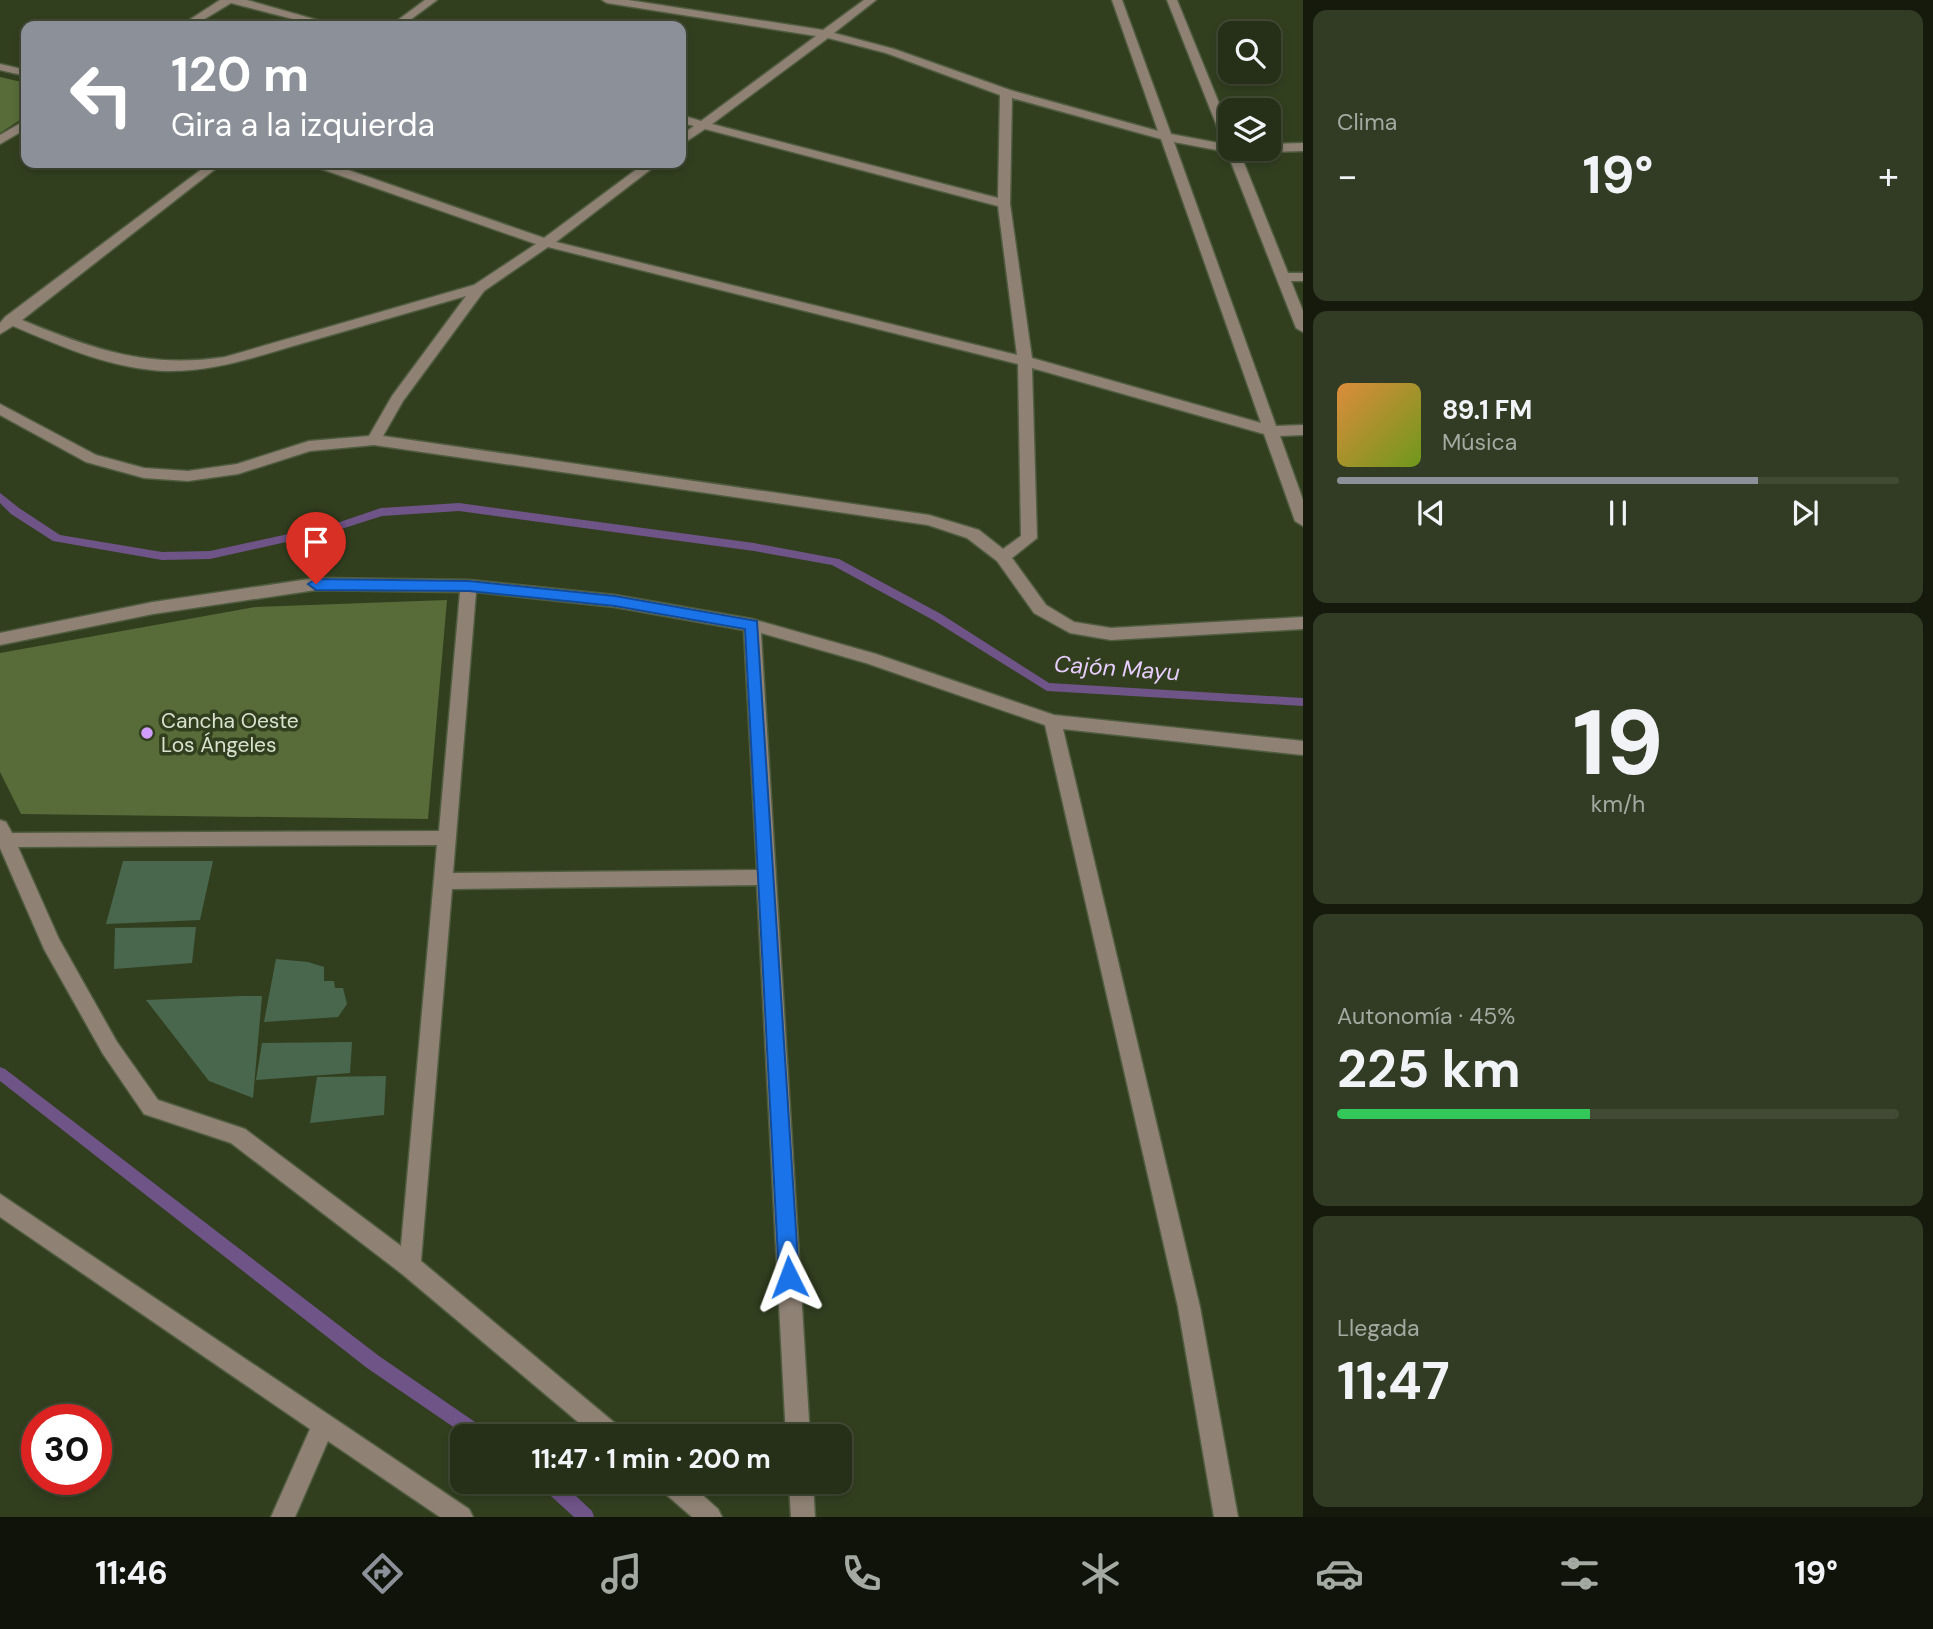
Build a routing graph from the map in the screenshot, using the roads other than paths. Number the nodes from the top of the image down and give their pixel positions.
1 (228, 0) edge
2 (234, 0) edge
3 (432, 0) edge
4 (607, 0) edge
5 (871, 0) edge
6 (1116, 0) edge
7 (1172, 0) edge
8 (194, 21) edge
9 (313, 21) edge
10 (402, 21) edge
11 (827, 34) junction
12 (0, 67) edge
13 (21, 72) edge
14 (1006, 93) junction
15 (1218, 113) edge
16 (686, 120) edge
17 (702, 125) junction
18 (21, 127) edge
19 (686, 137) edge
20 (1166, 137) junction
21 (0, 140) edge
22 (1218, 145) edge
23 (1303, 147) edge
24 (1281, 148) edge
25 (1238, 161) edge
26 (210, 168) edge
27 (331, 168) edge
28 (646, 168) edge
29 (1004, 204) junction
30 (546, 243) junction
31 (1284, 277) junction
32 (1303, 277) edge
33 (479, 288) junction
34 (5, 325) edge
35 (1303, 328) edge
36 (1025, 361) junction
37 (0, 409) edge
38 (1303, 430) edge
39 (1272, 431) junction
40 (374, 440) junction
41 (1303, 521) edge
42 (1003, 556) junction
43 (469, 586) junction
44 (1303, 623) edge
45 (752, 625) junction
46 (0, 639) edge
47 (1052, 722) junction
48 (1303, 748) edge
49 (3, 834) edge
50 (447, 838) junction
51 (767, 877) junction
52 (443, 881) junction
53 (0, 1204) edge
54 (410, 1266) junction
55 (324, 1423) junction
56 (598, 1424) edge
57 (798, 1424) edge
58 (683, 1494) edge
59 (802, 1494) edge
60 (284, 1517) edge
61 (461, 1517) edge
62 (710, 1517) edge
63 (803, 1517) edge
64 (1226, 1517) edge

1 - 8 street
2 - 9 street
3 - 10 street
4 - 11 street
5 - 11 street
6 - 20 street
7 - 15 street
11 - 14 street
11 - 17 street
12 - 13 street
14 - 20 street
14 - 29 street
16 - 17 street
17 - 19 street
17 - 29 street
18 - 21 street
20 - 22 street
20 - 39 street
23 - 24 street
25 - 31 street
26 - 34 street
27 - 30 street
28 - 30 street
29 - 36 street
30 - 33 street
30 - 36 street
31 - 32 street
31 - 35 street
33 - 34 street
33 - 40 street
36 - 39 street
36 - 42 street
37 - 40 street
38 - 39 street
39 - 41 street
40 - 42 street
42 - 44 street
43 - 45 street
43 - 46 street
43 - 50 street
45 - 47 street
45 - 51 street
47 - 48 street
47 - 64 street
49 - 50 street
49 - 54 street
50 - 52 street
51 - 52 street
51 - 57 street
52 - 54 street
53 - 55 street
54 - 56 street
55 - 60 street
55 - 61 street
58 - 62 street
59 - 63 street

